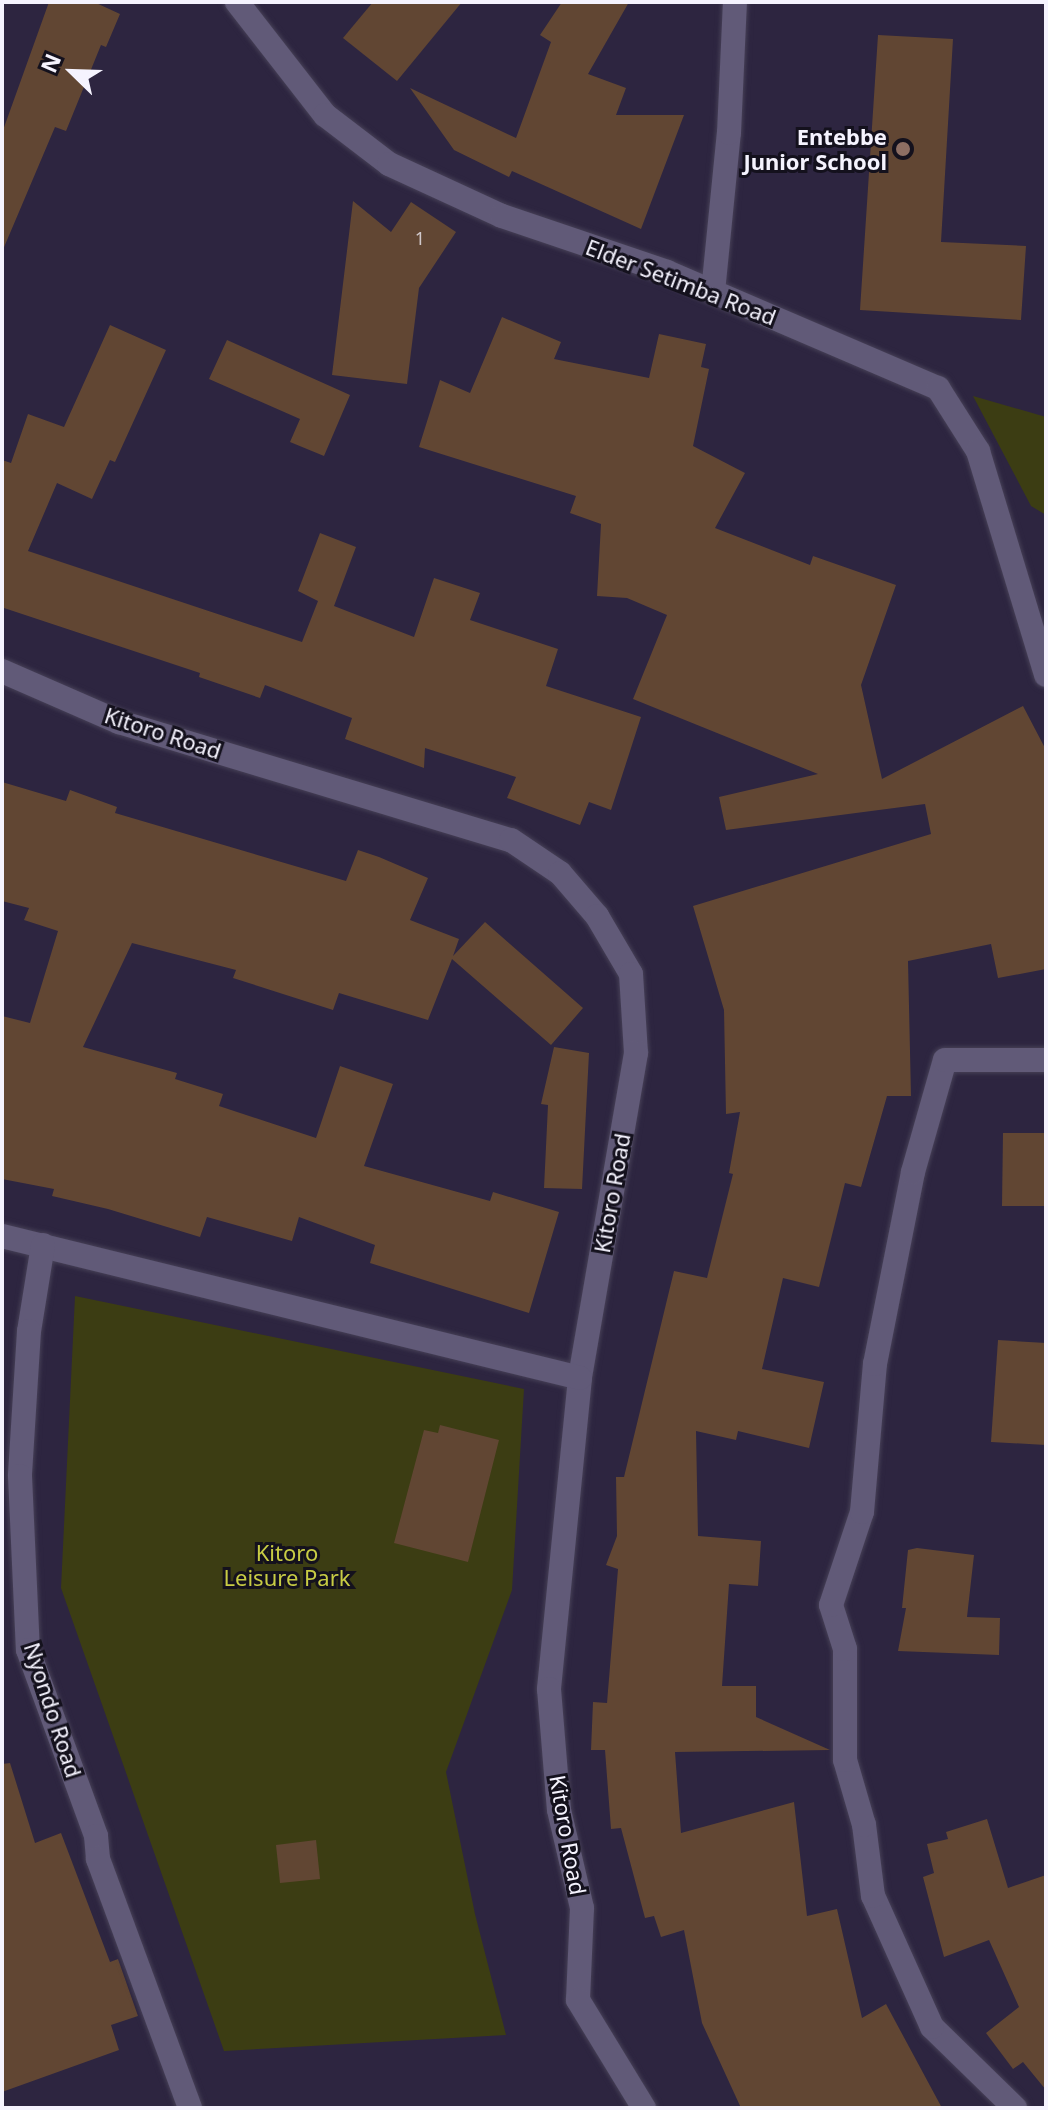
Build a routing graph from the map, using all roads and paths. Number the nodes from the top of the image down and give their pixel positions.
1 (237, 2) edge
2 (735, 2) edge
3 (713, 292) junction
4 (2, 671) edge
5 (1046, 675) edge
6 (1046, 1060) edge
7 (2, 1236) edge
8 (43, 1245) junction
9 (580, 1378) junction
10 (190, 2108) edge
11 (644, 2108) edge
12 (1015, 2108) edge

1 - 3 street, Elder Setimba Road
2 - 3 street
3 - 5 street, Elder Setimba Road
4 - 9 street, Kitoro Road
6 - 12 street
7 - 8 street
8 - 9 street
8 - 10 street, Nyondo Road
9 - 11 street, Kitoro Road

